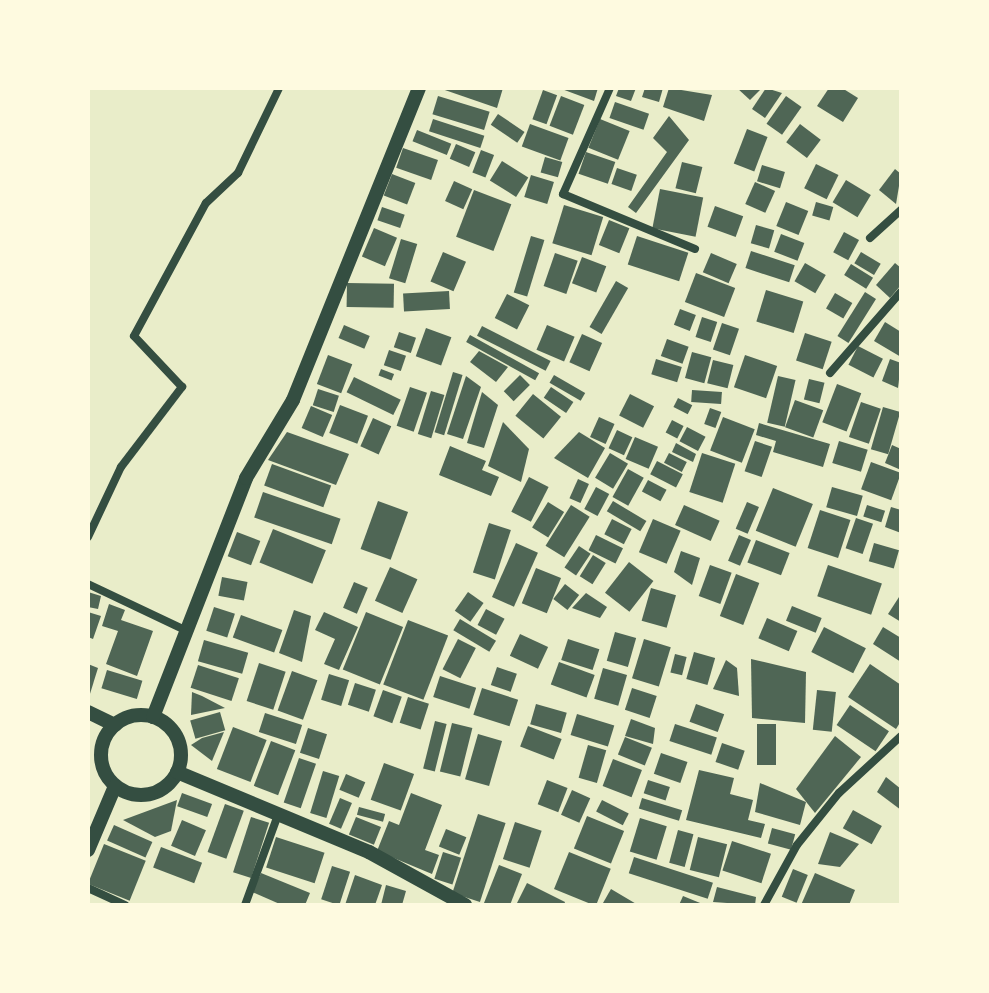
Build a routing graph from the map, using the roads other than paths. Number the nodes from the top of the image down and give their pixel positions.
1 (279, 88) edge
2 (419, 88) edge
3 (610, 88) edge
4 (901, 210) edge
5 (870, 238) dead end
6 (695, 249) dead end
7 (901, 292) edge
8 (830, 373) dead end
9 (88, 537) edge
10 (88, 584) edge
11 (187, 631) junction
12 (88, 712) edge
13 (153, 717) junction
14 (115, 725) junction
15 (901, 736) edge
16 (177, 772) junction
17 (115, 786) junction
18 (278, 815) junction
19 (88, 850) edge
20 (88, 888) edge
21 (125, 905) edge
22 (245, 905) edge
23 (465, 905) edge
24 (764, 905) edge

1 - 9 street
2 - 11 main road
3 - 6 street
4 - 5 street
7 - 8 street
10 - 11 street
11 - 13 main road
12 - 14 main road
13 - 14 main road
13 - 16 main road
14 - 17 main road
15 - 24 street
16 - 17 main road
16 - 18 main road
17 - 19 main road
18 - 22 street
18 - 23 main road
20 - 21 street

